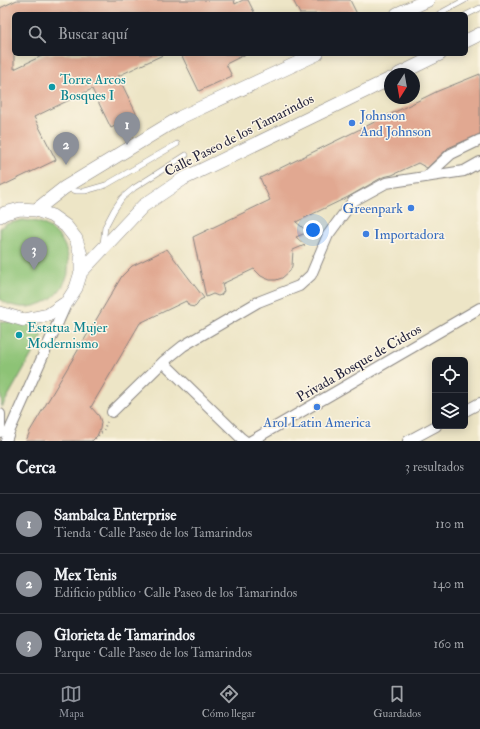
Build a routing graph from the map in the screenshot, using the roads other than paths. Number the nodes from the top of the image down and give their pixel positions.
1 (428, 0) edge
2 (465, 0) edge
3 (480, 8) edge
4 (401, 12) edge
5 (443, 12) edge
6 (468, 14) edge
7 (480, 34) edge
8 (468, 40) edge
9 (313, 56) edge
10 (436, 56) edge
11 (411, 68) edge
12 (384, 81) edge
13 (480, 140) edge
14 (177, 144) dead end
15 (186, 155) dead end
16 (480, 162) edge
17 (425, 177) junction
18 (64, 188) junction
19 (36, 210) junction
20 (0, 216) edge
21 (102, 251) junction
22 (81, 272) junction
23 (67, 302) junction
24 (480, 308) edge
25 (0, 313) edge
26 (163, 362) junction
27 (480, 403) edge
28 (468, 409) edge
29 (112, 412) road end
30 (0, 414) edge
31 (432, 428) edge
32 (0, 432) edge
33 (6, 441) edge
34 (245, 441) edge
35 (251, 441) edge
36 (408, 441) edge

1 - 4 street
2 - 5 lane
3 - 6 lane
7 - 8 street
9 - 18 street
10 - 11 street
12 - 21 street, Calle Paseo de los Tamarindos
13 - 17 street
14 - 18 lane
15 - 21 lane
16 - 17 street
17 - 26 street
18 - 19 street
19 - 20 street
19 - 22 street
21 - 22 street, Calle Paseo de los Tamarindos
22 - 23 street
23 - 25 street
23 - 33 street
24 - 35 street, Privada Bosque de Cidros
26 - 29 street
26 - 34 street
27 - 28 street
30 - 32 street
31 - 36 street

